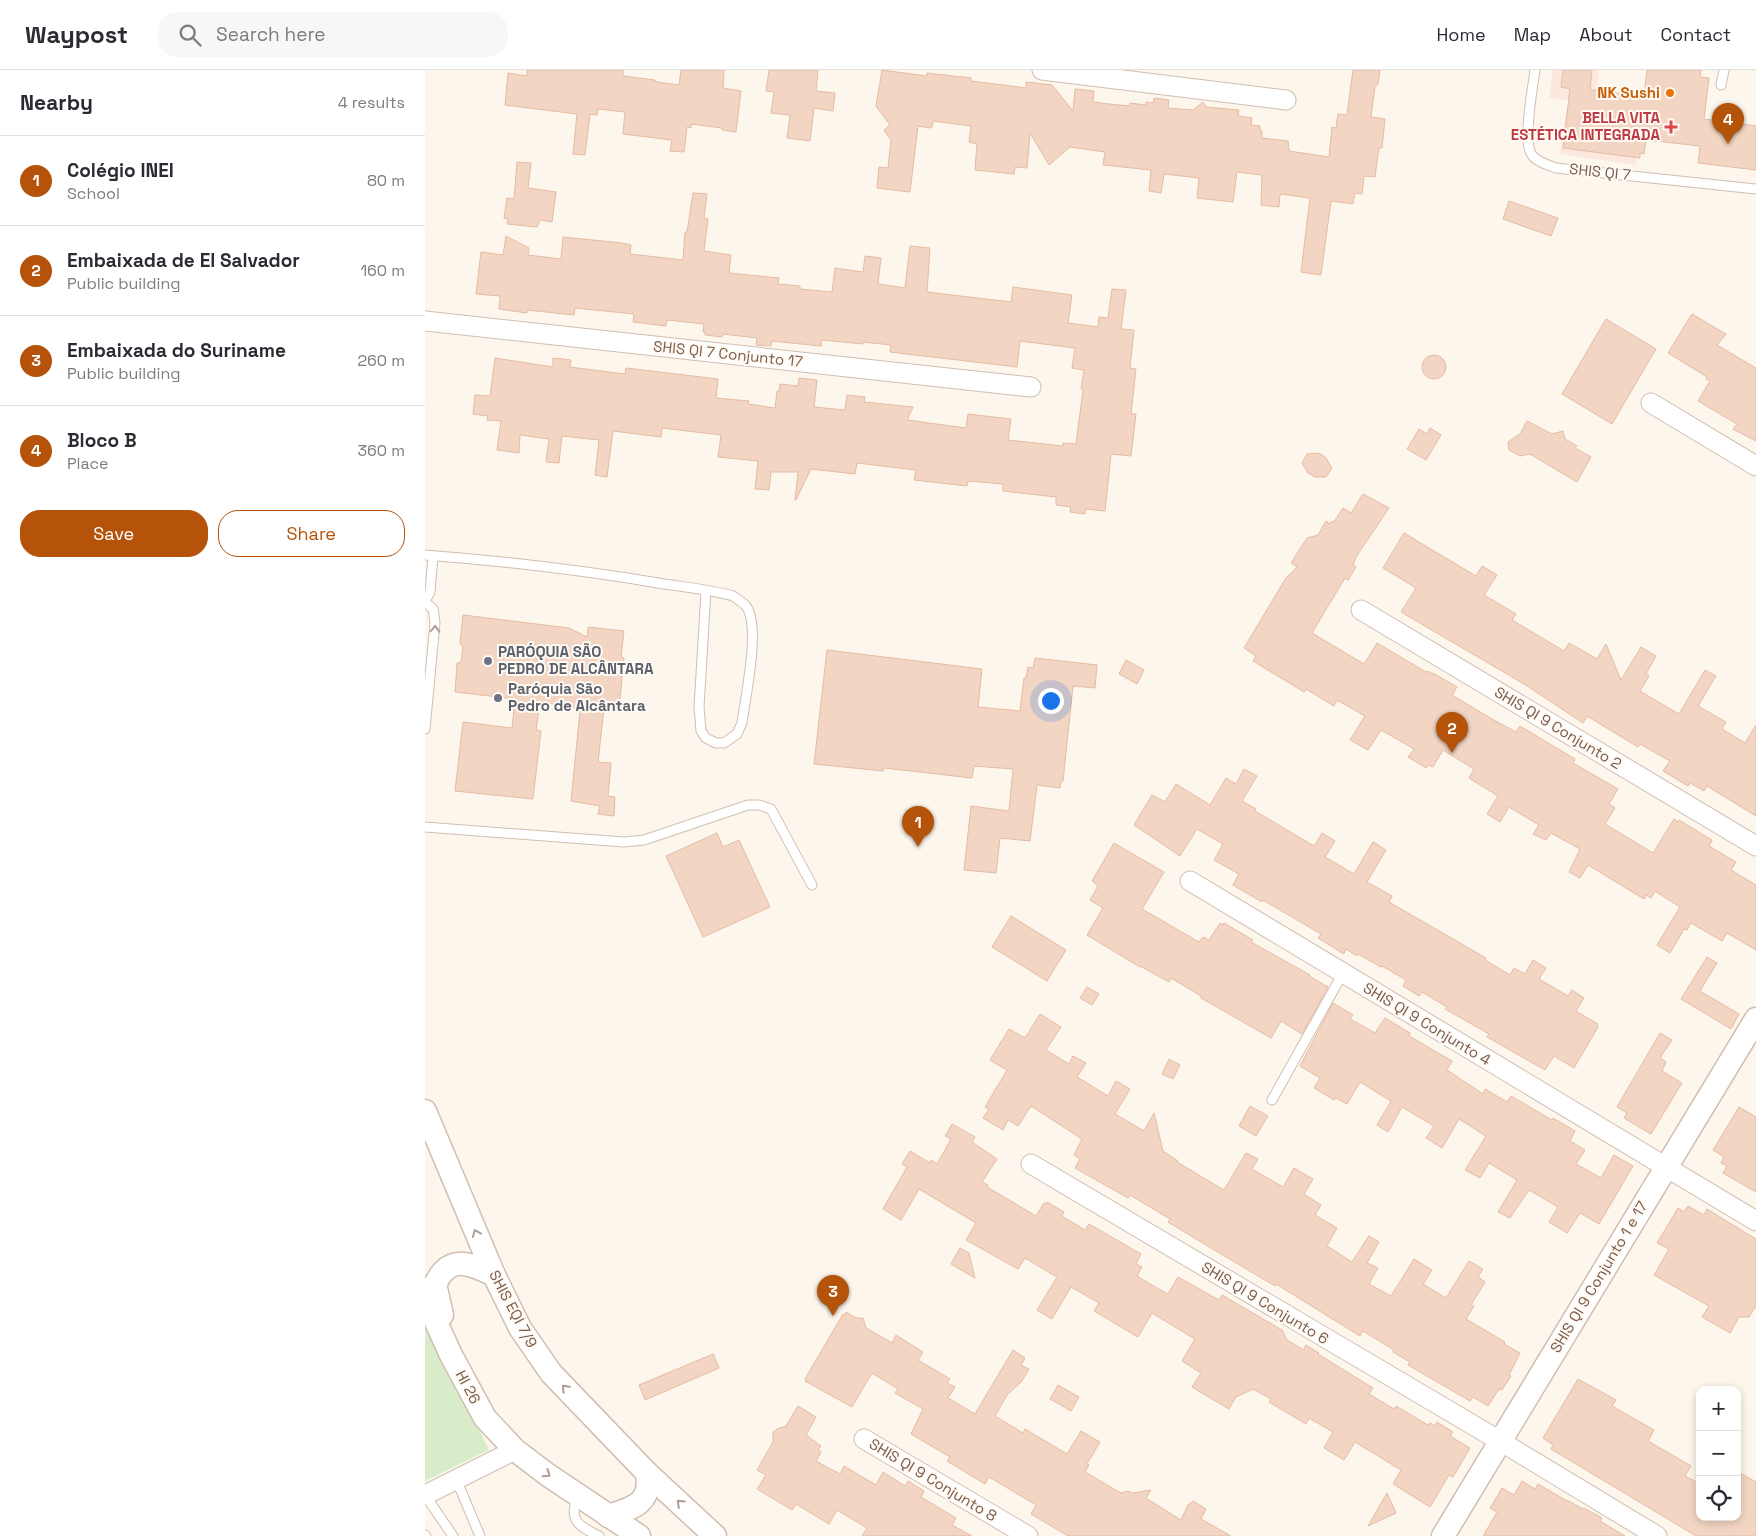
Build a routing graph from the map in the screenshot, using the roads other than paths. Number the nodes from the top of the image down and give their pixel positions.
1 (1042, 70) edge
2 (1535, 70) edge
3 (1724, 70) edge
4 (1721, 85) dead end
5 (1286, 100) dead end
6 (1756, 189) edge
7 (425, 321) edge
8 (1031, 387) dead end
9 (1651, 403) dead end
10 (1756, 466) edge
11 (429, 556) edge
12 (706, 591) junction
13 (425, 602) edge
14 (1361, 610) dead end
15 (425, 729) edge
16 (425, 827) edge
17 (1756, 846) edge
18 (1190, 881) dead end
19 (813, 885) dead end
20 (1343, 973) junction
21 (1756, 1020) edge
22 (1272, 1100) dead end
23 (425, 1111) edge
24 (1031, 1164) dead end
25 (1665, 1168) junction
26 (1756, 1221) edge
27 (494, 1275) junction
28 (425, 1298) edge
29 (451, 1355) junction
30 (863, 1439) dead end
31 (1500, 1441) junction
32 (515, 1450) junction
33 (647, 1473) junction
34 (456, 1479) junction
35 (425, 1495) edge
36 (578, 1495) junction
37 (608, 1516) junction
38 (453, 1536) edge
39 (480, 1536) edge
40 (599, 1536) edge
41 (639, 1536) edge
42 (715, 1536) edge
43 (1028, 1536) edge
44 (1443, 1536) edge
45 (1657, 1536) edge

1 - 5 street
2 - 6 lane, SHIS QI 7
3 - 4 lane
7 - 8 street, SHIS QI 7 Conjunto 17
9 - 10 street
11 - 12 lane
11 - 13 lane
12 - 12 lane
15 -> 13 lane
14 - 17 street, SHIS QI 9 Conjunto 2
16 - 19 lane
18 - 20 street, SHIS QI 9 Conjunto 4
20 - 22 lane
20 - 25 street, SHIS QI 9 Conjunto 4
21 - 25 street, SHIS QI 9 Conjunto 1 e 17
27 -> 23 street, SHIS EQI 7/9
24 - 31 street, SHIS QI 9 Conjunto 6
25 - 26 street, SHIS QI 9 Conjunto 4
25 - 31 street, SHIS QI 9 Conjunto 1 e 17
27 - 29 street
33 -> 27 street, SHIS EQI 7/9
28 - 29 street
29 - 32 street, HI 26
30 - 43 street, SHIS QI 9 Conjunto 8
31 - 44 street, SHIS QI 9 Conjunto 1 e 17
31 - 45 street, SHIS QI 9 Conjunto 6
32 - 34 street
32 -> 36 street, HI 26
33 - 37 street
42 -> 33 street, SHIS EQI 7/9
34 - 35 street
34 - 39 lane
35 - 38 lane
36 - 37 street, HI 26
36 - 40 lane
37 - 41 street, HI 26

